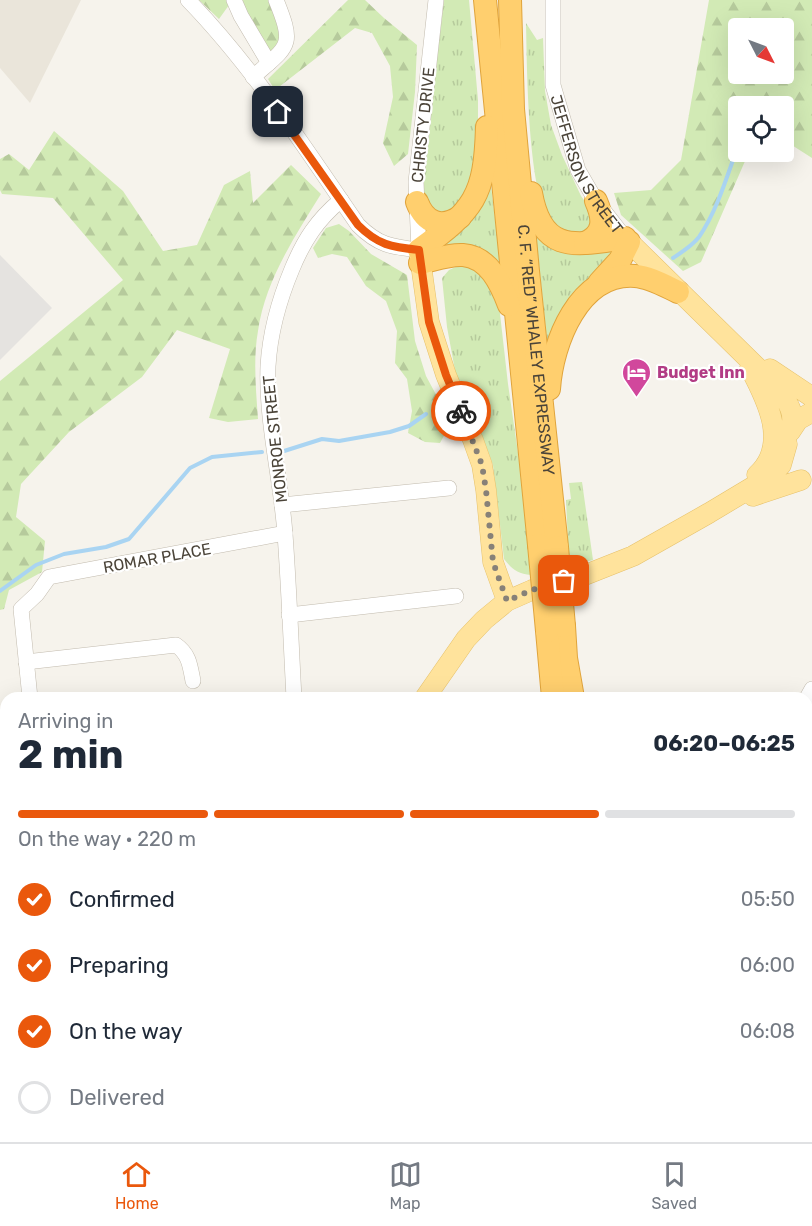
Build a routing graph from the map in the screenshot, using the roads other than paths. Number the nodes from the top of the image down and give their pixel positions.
1 (188, 0) edge
2 (234, 0) edge
3 (276, 0) edge
4 (436, 0) edge
5 (485, 0) edge
6 (510, 0) edge
7 (553, 0) edge
8 (490, 47) junction
9 (269, 63) junction
10 (254, 77) junction
11 (513, 108) junction
12 (341, 200) junction
13 (596, 201) junction
14 (417, 202) junction
15 (462, 216) junction
16 (627, 240) junction
17 (585, 243) junction
18 (420, 256) junction
19 (598, 284) junction
20 (678, 292) junction
21 (518, 329) junction
22 (740, 350) junction
23 (812, 397) edge
24 (812, 412) edge
25 (788, 438) junction
26 (546, 444) junction
27 (806, 483) edge
28 (449, 488) dead end
29 (729, 501) junction
30 (282, 505) junction
31 (709, 513) junction
32 (285, 533) junction
33 (548, 546) junction
34 (456, 596) dead end
35 (507, 601) junction
36 (289, 615) junction
37 (556, 628) junction
38 (566, 658) junction
39 (26, 662) junction
40 (192, 681) dead end
41 (29, 692) edge
42 (294, 692) edge
43 (429, 692) edge
44 (553, 692) edge
45 (572, 692) edge
46 (584, 692) edge

1 - 10 street
2 - 9 street
3 - 9 street
4 - 14 street, CHRISTY DRIVE
5 - 8 highway, C. F. “RED” WHALEY EXPRESSWAY
6 - 11 highway, C. F. “RED” WHALEY EXPRESSWAY
7 - 13 street, JEFFERSON STREET
8 - 15 highway
8 - 21 highway, C. F. “RED” WHALEY EXPRESSWAY
9 - 10 street
10 - 12 street
11 - 17 highway
11 - 26 highway, C. F. “RED” WHALEY EXPRESSWAY
12 - 18 street
12 - 30 street, MONROE STREET
13 - 16 street, JEFFERSON STREET
13 - 17 highway
14 - 15 highway
14 - 18 street, CHRISTY DRIVE
15 - 18 highway
16 - 17 highway
16 - 19 highway
16 - 20 main road, JEFFERSON STREET
18 - 21 highway
18 - 35 main road
19 - 20 highway
19 - 26 highway
20 - 22 main road, JEFFERSON STREET
21 - 33 highway, C. F. “RED” WHALEY EXPRESSWAY
22 - 23 main road
22 - 25 main road
22 - 29 main road
24 - 25 main road
25 - 27 main road
25 - 29 main road
26 - 33 highway, C. F. “RED” WHALEY EXPRESSWAY
27 - 31 main road
28 - 30 street
29 - 31 main road
30 - 32 street, MONROE STREET
31 - 35 main road
32 - 36 street, MONROE STREET
32 - 39 street, ROMAR PLACE
33 - 37 highway, C. F. “RED” WHALEY EXPRESSWAY, bridge
34 - 36 street
35 - 43 main road
36 - 42 street, MONROE STREET
37 - 38 highway, C. F. “RED” WHALEY EXPRESSWAY
37 - 44 highway, C. F. “RED” WHALEY EXPRESSWAY
38 - 45 highway, C. F. “RED” WHALEY EXPRESSWAY
38 - 46 highway
39 - 40 street
39 - 41 street

